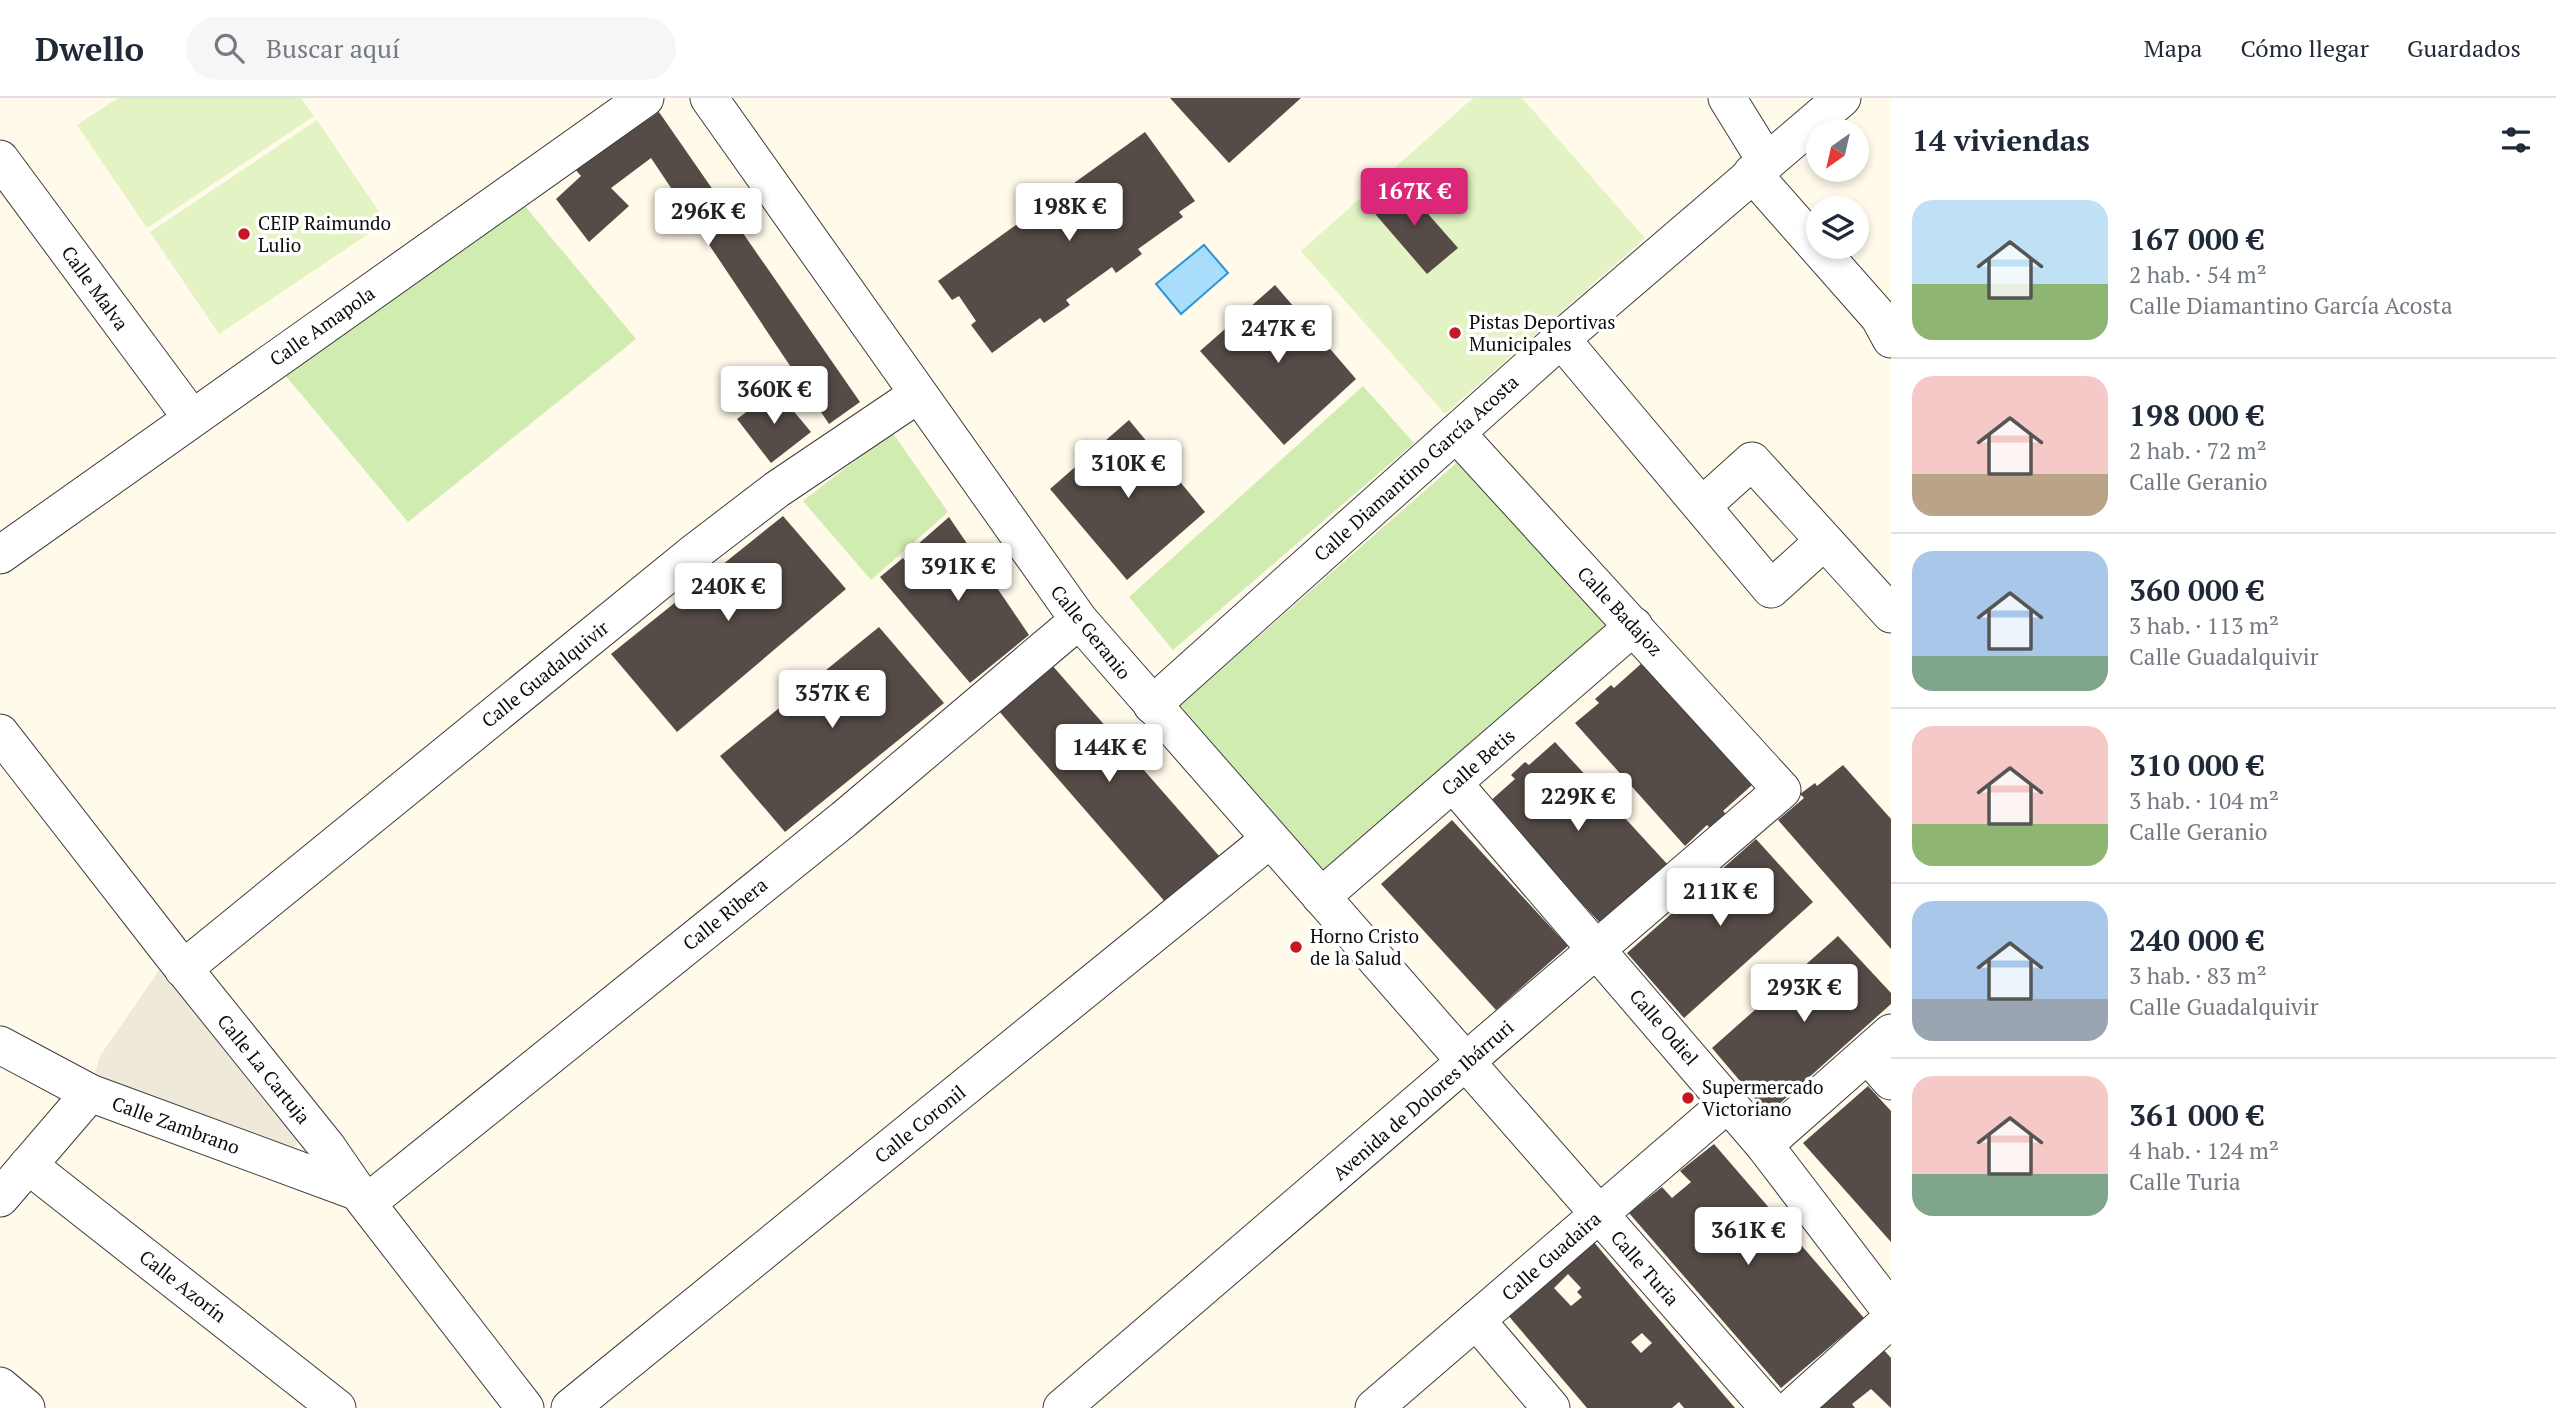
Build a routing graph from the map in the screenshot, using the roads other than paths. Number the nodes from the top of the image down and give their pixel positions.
1 (645, 98) edge
2 (709, 98) edge
3 (1727, 98) edge
4 (1842, 98) edge
5 (0, 159) edge
6 (1759, 167) junction
7 (1561, 339) junction
8 (1891, 339) edge
9 (918, 395) junction
10 (191, 417) junction
11 (1456, 433) junction
12 (1702, 506) junction
13 (1824, 542) junction
14 (0, 555) edge
15 (1891, 614) edge
16 (1079, 620) junction
17 (1634, 626) junction
18 (1152, 705) junction
19 (0, 733) edge
20 (1453, 783) junction
21 (1782, 790) joint
22 (1270, 839) junction
23 (1321, 897) junction
24 (1597, 949) junction
25 (183, 969) junction
26 (0, 1045) edge
27 (1883, 1056) edge
28 (1466, 1064) junction
29 (90, 1093) junction
30 (1728, 1103) junction
31 (304, 1118) junction
32 (1764, 1145) junction
33 (269, 1159) junction
34 (28, 1165) junction
35 (0, 1198) edge
36 (363, 1198) junction
37 (1599, 1215) junction
38 (1891, 1311) edge
39 (1891, 1319) edge
40 (1476, 1321) junction
41 (0, 1386) edge
42 (330, 1406) edge
43 (26, 1408) edge
44 (525, 1408) edge
45 (570, 1408) edge
46 (1062, 1408) edge
47 (1374, 1408) edge
48 (1551, 1408) edge
49 (1769, 1408) edge
50 (1791, 1408) edge

1 - 10 street, Calle Amapola
2 - 9 street, Calle Geranio
3 - 6 street
4 - 6 street, Calle Diamantino García Acosta
5 - 10 street, Calle Malva
6 - 7 street, Calle Diamantino García Acosta
6 - 8 street
7 - 11 street, Calle Diamantino García Acosta
7 - 12 street
9 - 16 street, Calle Geranio
9 - 25 street, Calle Guadalquivir
10 - 14 street, Calle Amapola
11 - 17 street, Calle Badajoz
11 - 18 street, Calle Diamantino García Acosta
12 - 13 street
12 - 13 street
13 - 15 street
16 - 18 street, Calle Geranio
16 - 36 street, Calle Ribera
17 - 20 street, Calle Betis
17 - 21 street, Calle Badajoz
18 - 22 street, Calle Geranio
19 - 25 street, Calle La Cartuja
20 - 23 street, Calle Betis
20 - 24 street, Calle Odiel
21 - 24 street, Avenida de Dolores Ibárruri
22 - 23 street, Calle Geranio
22 - 45 street, Calle Coronil
23 - 28 street, Calle Geranio
24 - 28 street, Avenida de Dolores Ibárruri
24 - 30 street, Calle Odiel
25 - 31 street, Calle La Cartuja
26 - 29 street, Calle Zambrano
27 - 32 street
28 - 37 street, Calle Turia
28 - 46 street, Avenida de Dolores Ibárruri
29 - 33 street, Calle Zambrano
29 - 34 street
30 - 32 street, Calle Odiel
30 - 37 street, Calle Guadaira
31 - 33 street
31 - 36 street, Calle La Cartuja
32 - 38 street, Calle Odiel
33 - 36 street, Calle Zambrano
34 - 35 street
34 - 42 street, Calle Azorín
36 - 44 street, Calle La Cartuja
37 - 40 street, Calle Guadaira
37 - 49 street, Calle Turia
39 - 50 street
40 - 47 street, Calle Guadaira
40 - 48 street
41 - 43 street

